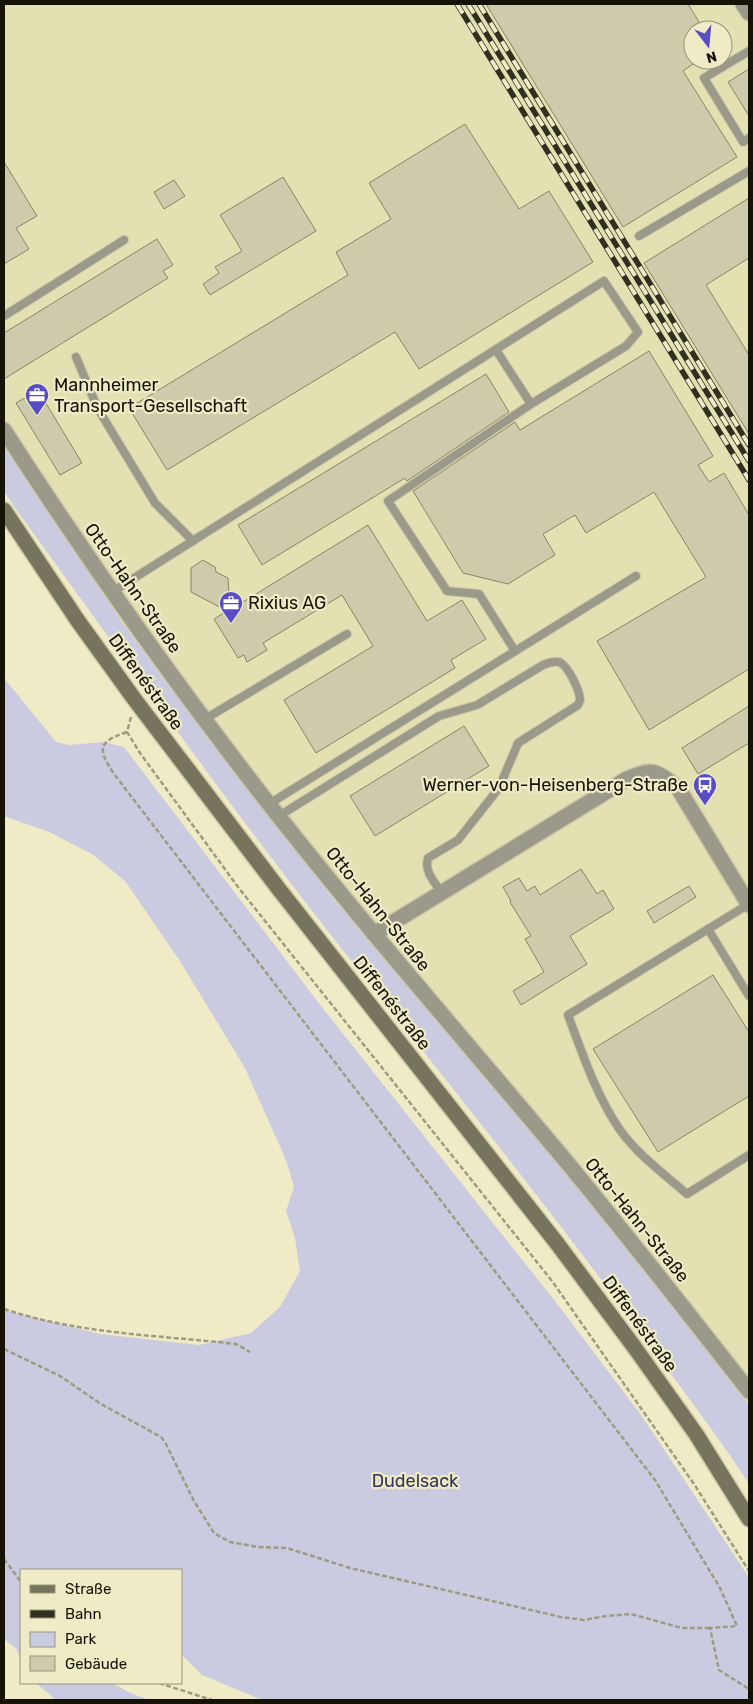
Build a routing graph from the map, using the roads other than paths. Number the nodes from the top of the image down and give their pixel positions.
1 (744, 4) edge
2 (749, 13) edge
3 (749, 52) edge
4 (749, 138) edge
5 (749, 171) edge
6 (639, 236) dead end
7 (124, 240) dead end
8 (4, 316) edge
9 (496, 350) junction
10 (76, 357) dead end
11 (531, 404) junction
12 (4, 430) edge
13 (4, 510) edge
14 (193, 541) junction
15 (636, 576) dead end
16 (111, 592) junction
17 (347, 634) dead end
18 (515, 651) junction
19 (204, 719) junction
20 (274, 810) junction
21 (442, 893) junction
22 (749, 905) edge
23 (708, 929) junction
24 (374, 934) junction
25 (749, 996) edge
26 (749, 1156) edge
27 (749, 1391) edge
28 (749, 1519) edge

1 - 2 street
3 - 4 lane
5 - 6 lane
7 - 8 lane
9 - 11 lane
9 - 11 lane
9 - 14 lane
10 - 14 lane
11 - 18 lane
12 - 16 street, Otto-Hahn-Straße
13 - 28 main road, Diffenéstraße
14 - 16 lane
15 - 18 lane
16 - 19 street, Otto-Hahn-Straße
17 - 19 lane
18 - 20 lane
19 - 20 street, Otto-Hahn-Straße
20 - 21 lane
20 - 24 street, Otto-Hahn-Straße
21 - 22 street
21 - 24 street
22 - 23 lane
23 - 25 lane
23 - 26 lane
24 - 27 street, Otto-Hahn-Straße

